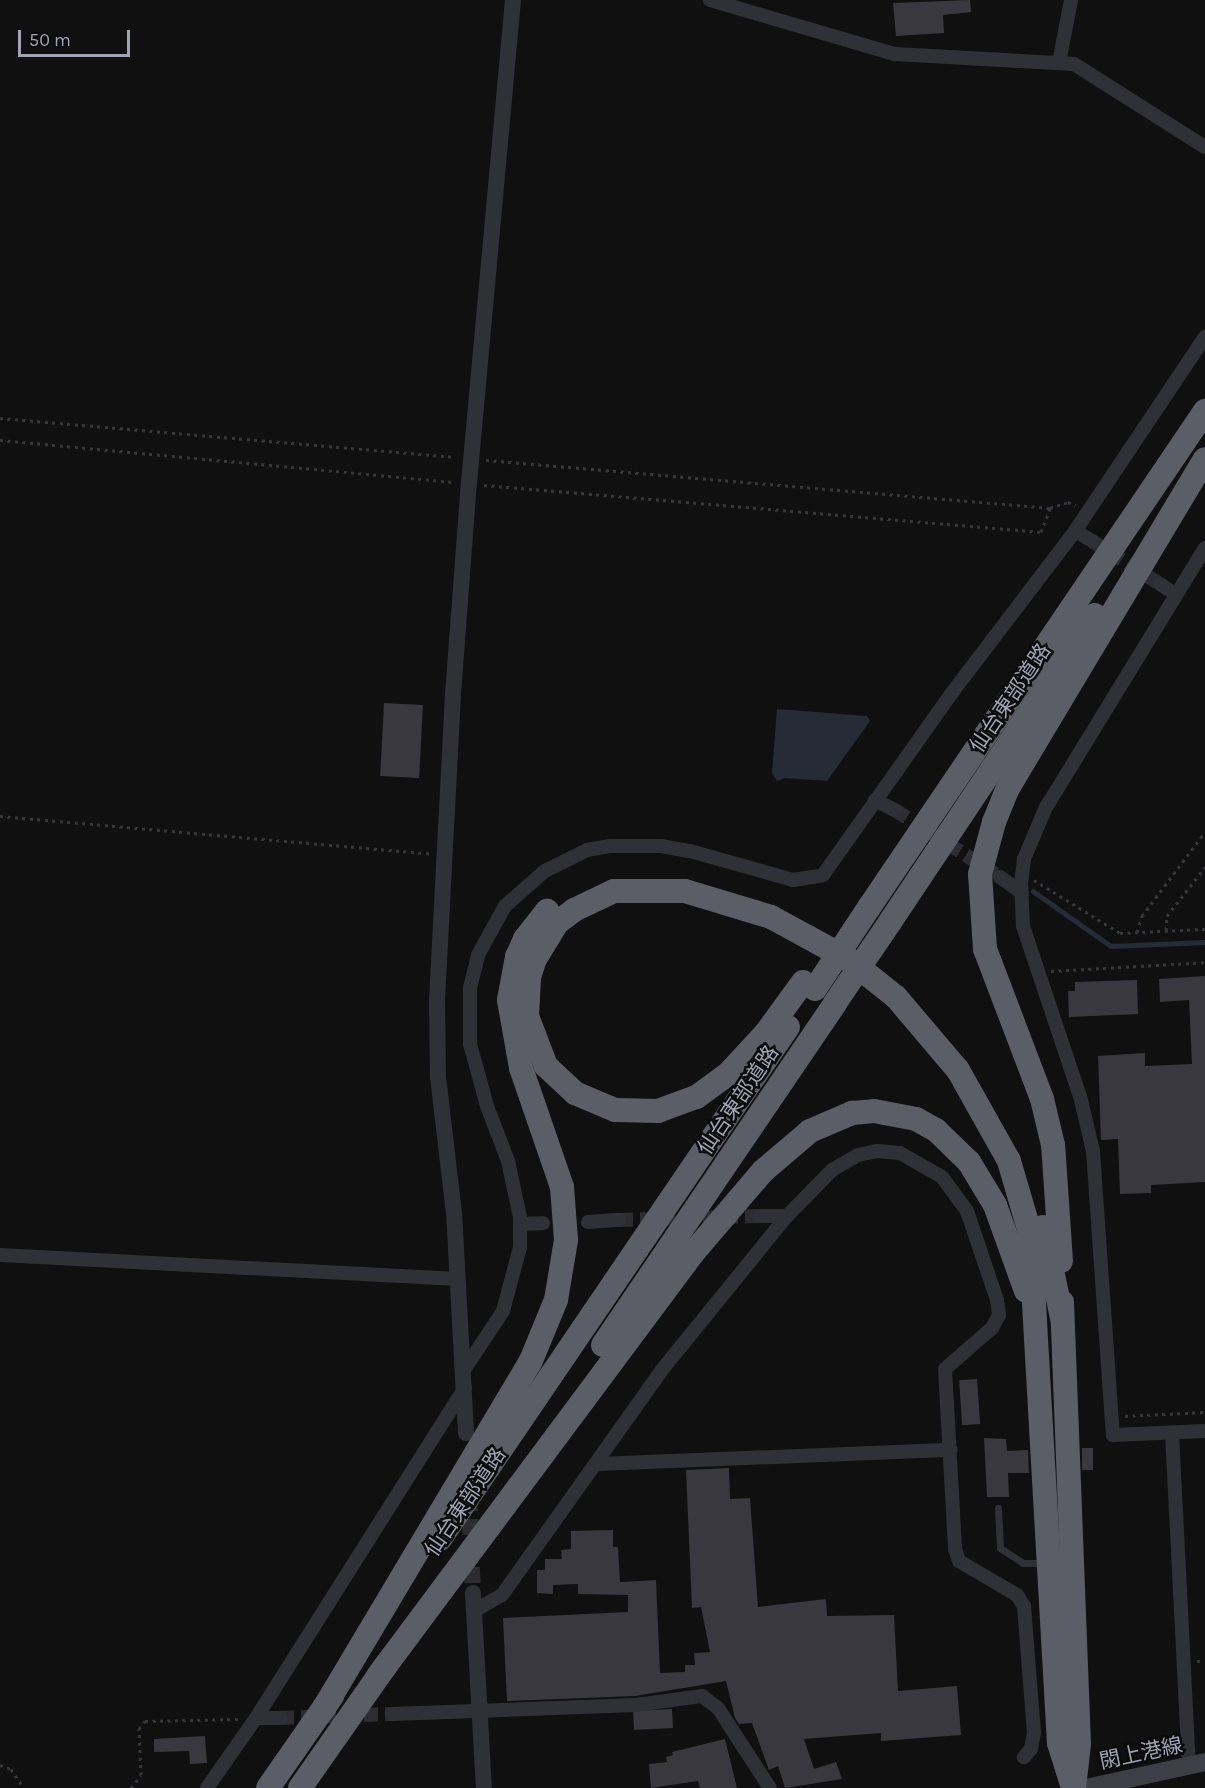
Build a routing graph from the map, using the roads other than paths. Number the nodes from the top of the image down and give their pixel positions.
1 (513, 0) edge
2 (710, 0) edge
3 (1071, 0) edge
4 (743, 4) edge
5 (1059, 63) junction
6 (1205, 147) edge
7 (1205, 337) edge
8 (1205, 411) edge
9 (1205, 457) edge
10 (1076, 531) junction
11 (1092, 541) tunnel mouth
12 (1205, 548) edge
13 (1160, 584) tunnel mouth
14 (1175, 594) junction
15 (875, 800) junction
16 (895, 810) tunnel mouth
17 (1000, 877) tunnel mouth
18 (1022, 893) junction
19 (809, 986) junction
20 (759, 1216) tunnel mouth
21 (787, 1216) junction
22 (619, 1220) tunnel mouth
23 (588, 1222) dead end
24 (543, 1223) dead end
25 (520, 1224) junction
26 (0, 1256) edge
27 (458, 1279) junction
28 (1062, 1318) junction
29 (1034, 1319) junction
30 (464, 1378) junction
31 (1205, 1431) edge
32 (466, 1432) dead end
33 (1172, 1432) junction
34 (951, 1450) junction
35 (598, 1464) junction
36 (998, 1508) dead end
37 (1048, 1563) junction
38 (473, 1593) tunnel mouth
39 (474, 1611) junction
40 (378, 1676) junction
41 (324, 1708) junction
42 (481, 1712) junction
43 (392, 1714) tunnel mouth
44 (256, 1718) junction
45 (280, 1718) tunnel mouth
46 (1024, 1757) dead end
47 (1197, 1764) edge
48 (207, 1788) edge
49 (268, 1788) edge
50 (300, 1788) edge
51 (484, 1788) edge
52 (770, 1788) edge
53 (1074, 1788) edge
54 (1086, 1788) edge

1 - 27 street
2 - 4 street
3 - 5 street
4 - 5 street
5 - 6 street
7 - 10 street
8 - 19 highway, 仙台東部道路, bridge
9 - 28 highway
9 - 40 highway, 仙台東部道路, bridge
10 - 11 street
10 - 15 street
12 - 14 street
13 - 14 street
14 - 18 street
15 - 16 street
15 - 25 street
17 - 18 street
18 - 33 street
19 - 29 highway
19 - 41 highway, 仙台東部道路
20 - 21 street
21 - 34 street
21 - 35 street
22 - 23 street
24 - 25 street
25 - 30 street
26 - 27 street
27 - 30 street
28 - 41 highway
28 - 53 highway
29 - 37 highway
29 - 40 highway
30 - 32 street
30 - 44 street
31 - 33 street
33 - 47 street
34 - 35 street
34 - 46 street
35 - 39 street
36 - 37 lane
37 - 53 highway
38 - 39 street
39 - 42 street
40 - 50 highway, 仙台東部道路
41 - 49 highway, 仙台東部道路
42 - 43 street
42 - 51 street
42 - 52 street
44 - 45 street
44 - 48 street
47 - 54 main road, 閖上港線

